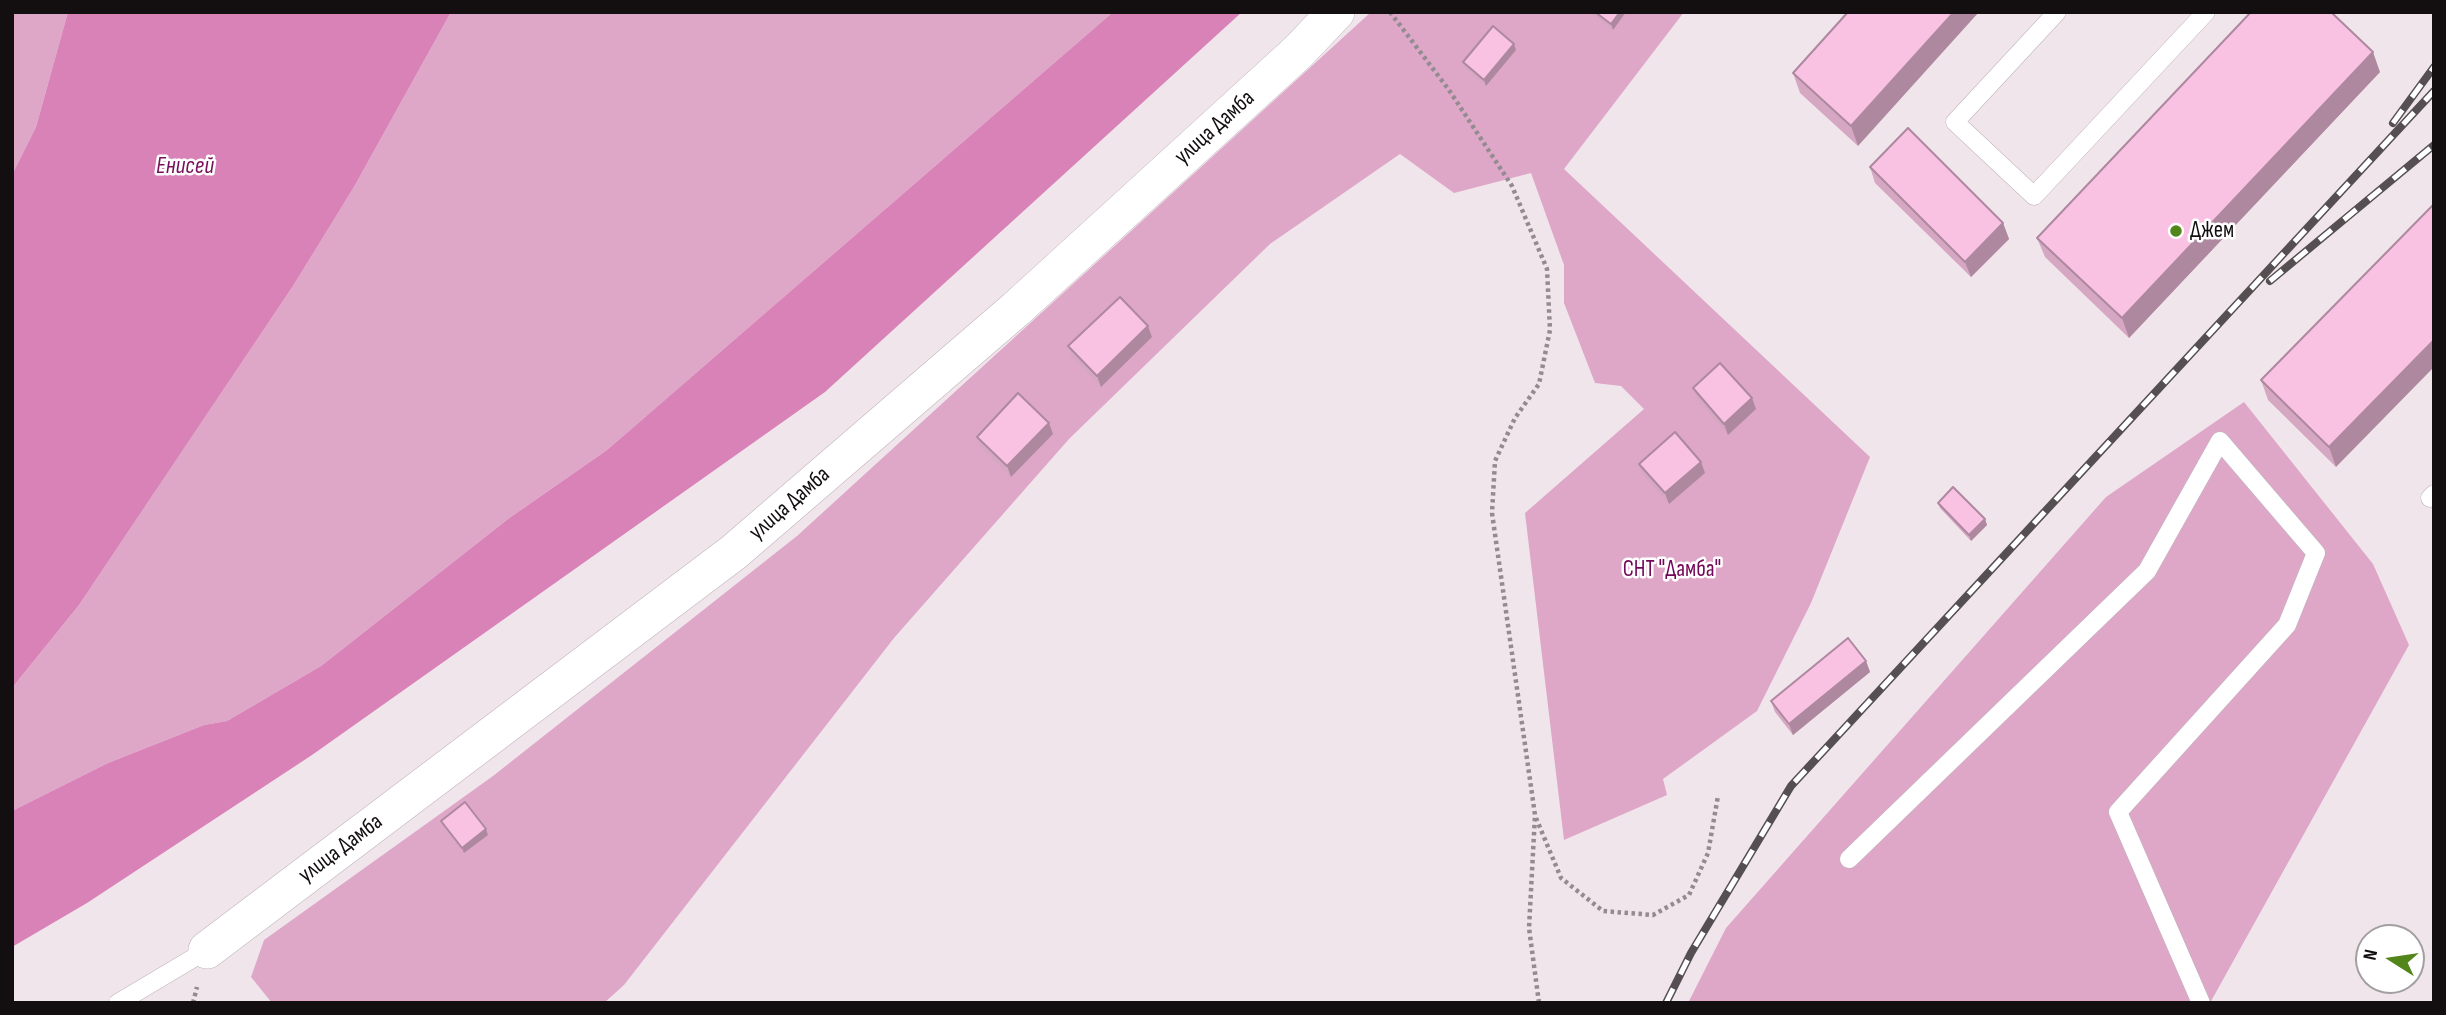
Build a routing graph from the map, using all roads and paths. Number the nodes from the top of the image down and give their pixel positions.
1 (1336, 12) edge
2 (1390, 12) edge
3 (2057, 12) edge
4 (2206, 12) edge
5 (1718, 796) dead end
6 (1535, 815) junction
7 (1849, 859) dead end
8 (207, 950) joint
9 (118, 1003) edge
10 (1539, 1003) edge
11 (2201, 1003) edge

1 - 8 street, улица Дамба
2 - 6 path
3 - 4 lane
5 - 6 path
6 - 10 path
7 - 11 lane
8 - 9 lane

